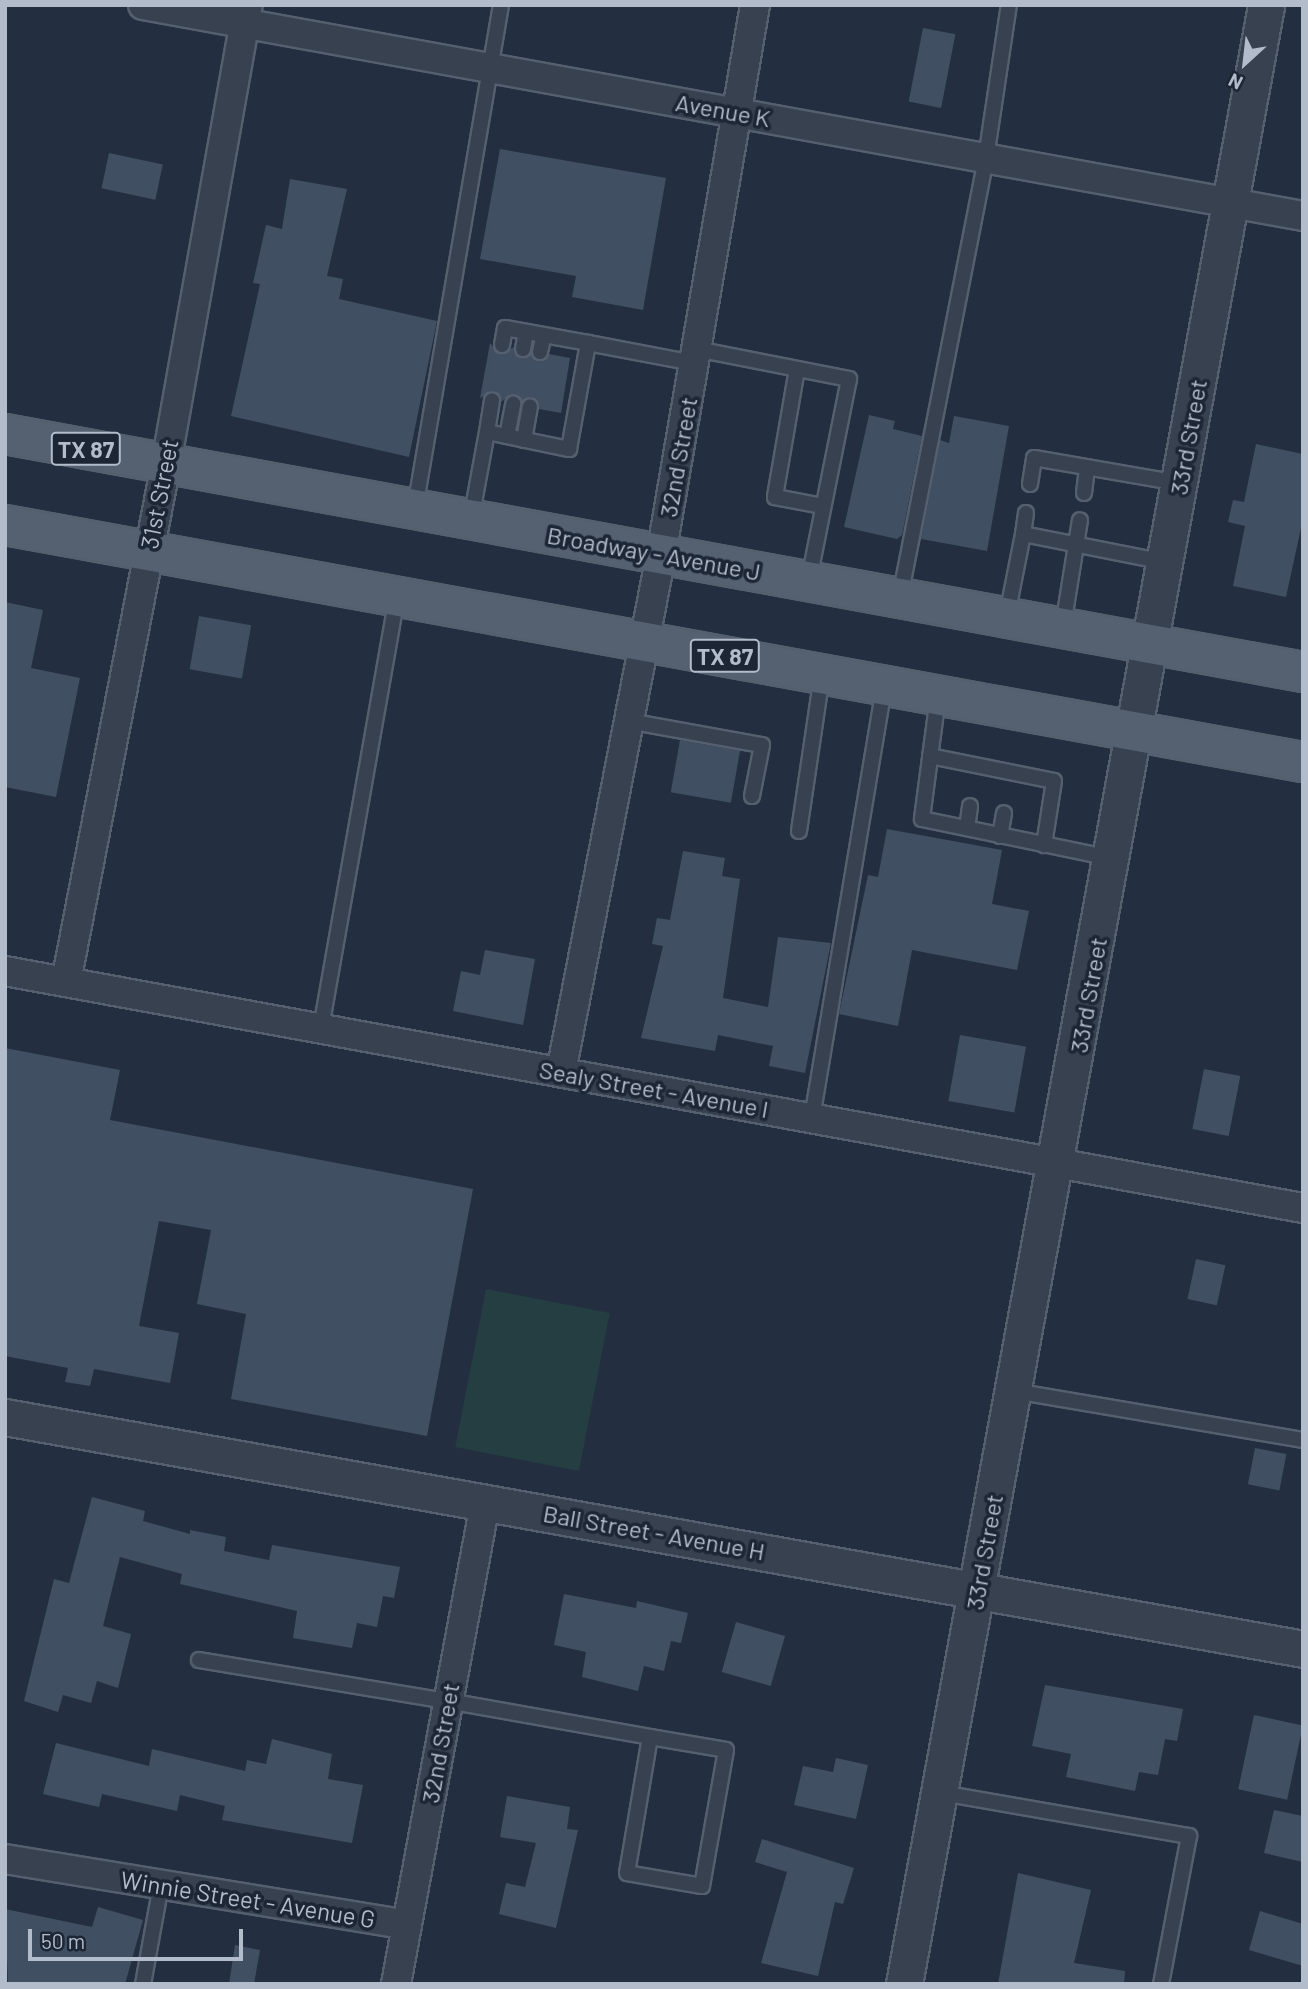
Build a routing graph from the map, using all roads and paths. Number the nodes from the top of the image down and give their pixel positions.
1 (143, 5) edge
2 (501, 5) edge
3 (755, 5) edge
4 (1009, 5) edge
5 (1266, 5) edge
6 (246, 14) edge
7 (490, 68) junction
8 (736, 112) junction
9 (986, 159) junction
10 (1230, 203) junction
11 (1303, 216) edge
12 (526, 332) junction
13 (544, 335) junction
14 (588, 343) junction
15 (502, 345) dead end
16 (523, 349) dead end
17 (540, 352) dead end
18 (695, 356) junction
19 (797, 369) junction
20 (492, 400) dead end
21 (513, 404) dead end
22 (530, 407) dead end
23 (486, 432) junction
24 (5, 434) edge
25 (507, 436) junction
26 (524, 440) junction
27 (166, 464) junction
28 (1087, 467) junction
29 (1180, 483) junction
30 (1030, 484) dead end
31 (1084, 493) dead end
32 (823, 506) junction
33 (414, 509) junction
34 (1026, 513) dead end
35 (471, 520) junction
36 (1080, 520) dead end
37 (5, 525) edge
38 (1023, 534) junction
39 (1077, 545) junction
40 (148, 550) junction
41 (661, 555) junction
42 (1165, 562) junction
43 (808, 582) junction
44 (397, 596) junction
45 (900, 598) junction
46 (1006, 618) junction
47 (1063, 628) junction
48 (644, 641) junction
49 (1150, 645) junction
50 (1303, 672) edge
51 (823, 674) junction
52 (884, 685) junction
53 (938, 695) junction
54 (628, 721) junction
55 (1136, 732) junction
56 (930, 756) junction
57 (1303, 762) edge
58 (752, 796) dead end
59 (970, 806) dead end
60 (1004, 813) dead end
61 (967, 828) junction
62 (799, 831) dead end
63 (1000, 836) junction
64 (1044, 845) junction
65 (1113, 859) junction
66 (5, 971) edge
67 (66, 982) junction
68 (320, 1028) junction
69 (561, 1072) junction
70 (812, 1118) junction
71 (1057, 1163) junction
72 (1303, 1208) edge
73 (1014, 1391) junction
74 (5, 1417) edge
75 (1303, 1440) edge
76 (485, 1502) junction
77 (977, 1590) junction
78 (1303, 1649) edge
79 (199, 1660) dead end
80 (448, 1702) junction
81 (650, 1737) junction
82 (942, 1793) junction
83 (5, 1859) edge
84 (161, 1885) junction
85 (407, 1926) junction
86 (143, 1984) edge
87 (396, 1984) edge
88 (904, 1984) edge
89 (1161, 1984) edge

1 - 6 street, Avenue K
2 - 7 lane
3 - 8 street, 32nd Street
4 - 9 lane
5 - 10 street, 33rd Street
6 - 7 street, Avenue K
6 - 27 street, 31st Street
7 - 8 street, Avenue K
7 - 33 lane
8 - 9 street, Avenue K
8 - 18 street, 32nd Street
9 - 10 street, Avenue K
9 - 45 lane
10 - 11 street, Avenue K
10 - 29 street, 33rd Street
12 - 13 lane
12 - 15 lane
12 - 16 lane
13 - 14 lane
13 - 17 lane
14 - 18 lane
14 - 26 lane
18 - 19 lane
18 - 41 street, 32nd Street
19 - 32 lane
19 - 32 lane
20 - 23 lane
21 - 25 lane
22 - 26 lane
23 - 25 lane
23 - 35 lane
24 - 27 main road, Broadway - Avenue J / TX 87
25 - 26 lane
27 - 33 main road, Broadway - Avenue J / TX 87
27 - 40 street, 31st Street
28 - 29 lane
28 - 30 lane
28 - 31 lane
29 - 42 street, 33rd Street
32 - 43 lane
33 - 35 main road, Broadway - Avenue J / TX 87
34 - 38 lane
35 - 41 main road, Broadway - Avenue J / TX 87
36 - 39 lane
37 - 40 main road, TX 87
38 - 39 lane
38 - 46 lane
39 - 42 lane
39 - 47 lane
40 - 44 main road, TX 87
40 - 67 street, 31st Street
41 - 43 main road, Broadway - Avenue J / TX 87
41 - 48 street, 32nd Street
42 - 49 street, 33rd Street
43 - 45 main road, Broadway - Avenue J / TX 87
44 - 48 main road, TX 87
44 - 68 lane
45 - 46 main road, Broadway - Avenue J / TX 87
46 - 47 main road, Broadway - Avenue J / TX 87
47 - 49 main road, Broadway - Avenue J / TX 87
48 - 51 main road, TX 87
48 - 54 street, 32nd Street
49 - 50 main road, Broadway - Avenue J / TX 87
49 - 55 street, 33rd Street
51 - 52 main road, TX 87
51 - 62 lane
52 - 53 main road, TX 87
52 - 70 lane
53 - 55 main road, TX 87
53 - 56 lane
54 - 58 lane
54 - 69 street, 32nd Street
55 - 57 main road, TX 87
55 - 65 street, 33rd Street
56 - 61 lane
56 - 64 lane
59 - 61 lane
60 - 63 lane
61 - 63 lane
63 - 64 lane
64 - 65 lane
65 - 71 street, 33rd Street
66 - 67 street, Sealy Street - Avenue I
67 - 68 street, Sealy Street - Avenue I
68 - 69 street, Sealy Street - Avenue I
69 - 70 street, Sealy Street - Avenue I
70 - 71 street, Sealy Street - Avenue I
71 - 72 street, Sealy Street - Avenue I
71 - 73 street, 33rd Street
73 - 75 lane
73 - 77 street, 33rd Street
74 - 76 street, Ball Street - Avenue H
76 - 77 street, Ball Street - Avenue H
76 - 80 street, 32nd Street
77 - 78 street, Ball Street - Avenue H
77 - 82 street, 33rd Street
79 - 80 lane
80 - 81 lane
80 - 85 street, 32nd Street
81 - 81 lane
82 - 88 street, 33rd Street
82 - 89 lane
83 - 84 street, Winnie Street - Avenue G
84 - 85 street, Winnie Street - Avenue G
84 - 86 lane
85 - 87 street, 32nd Street

